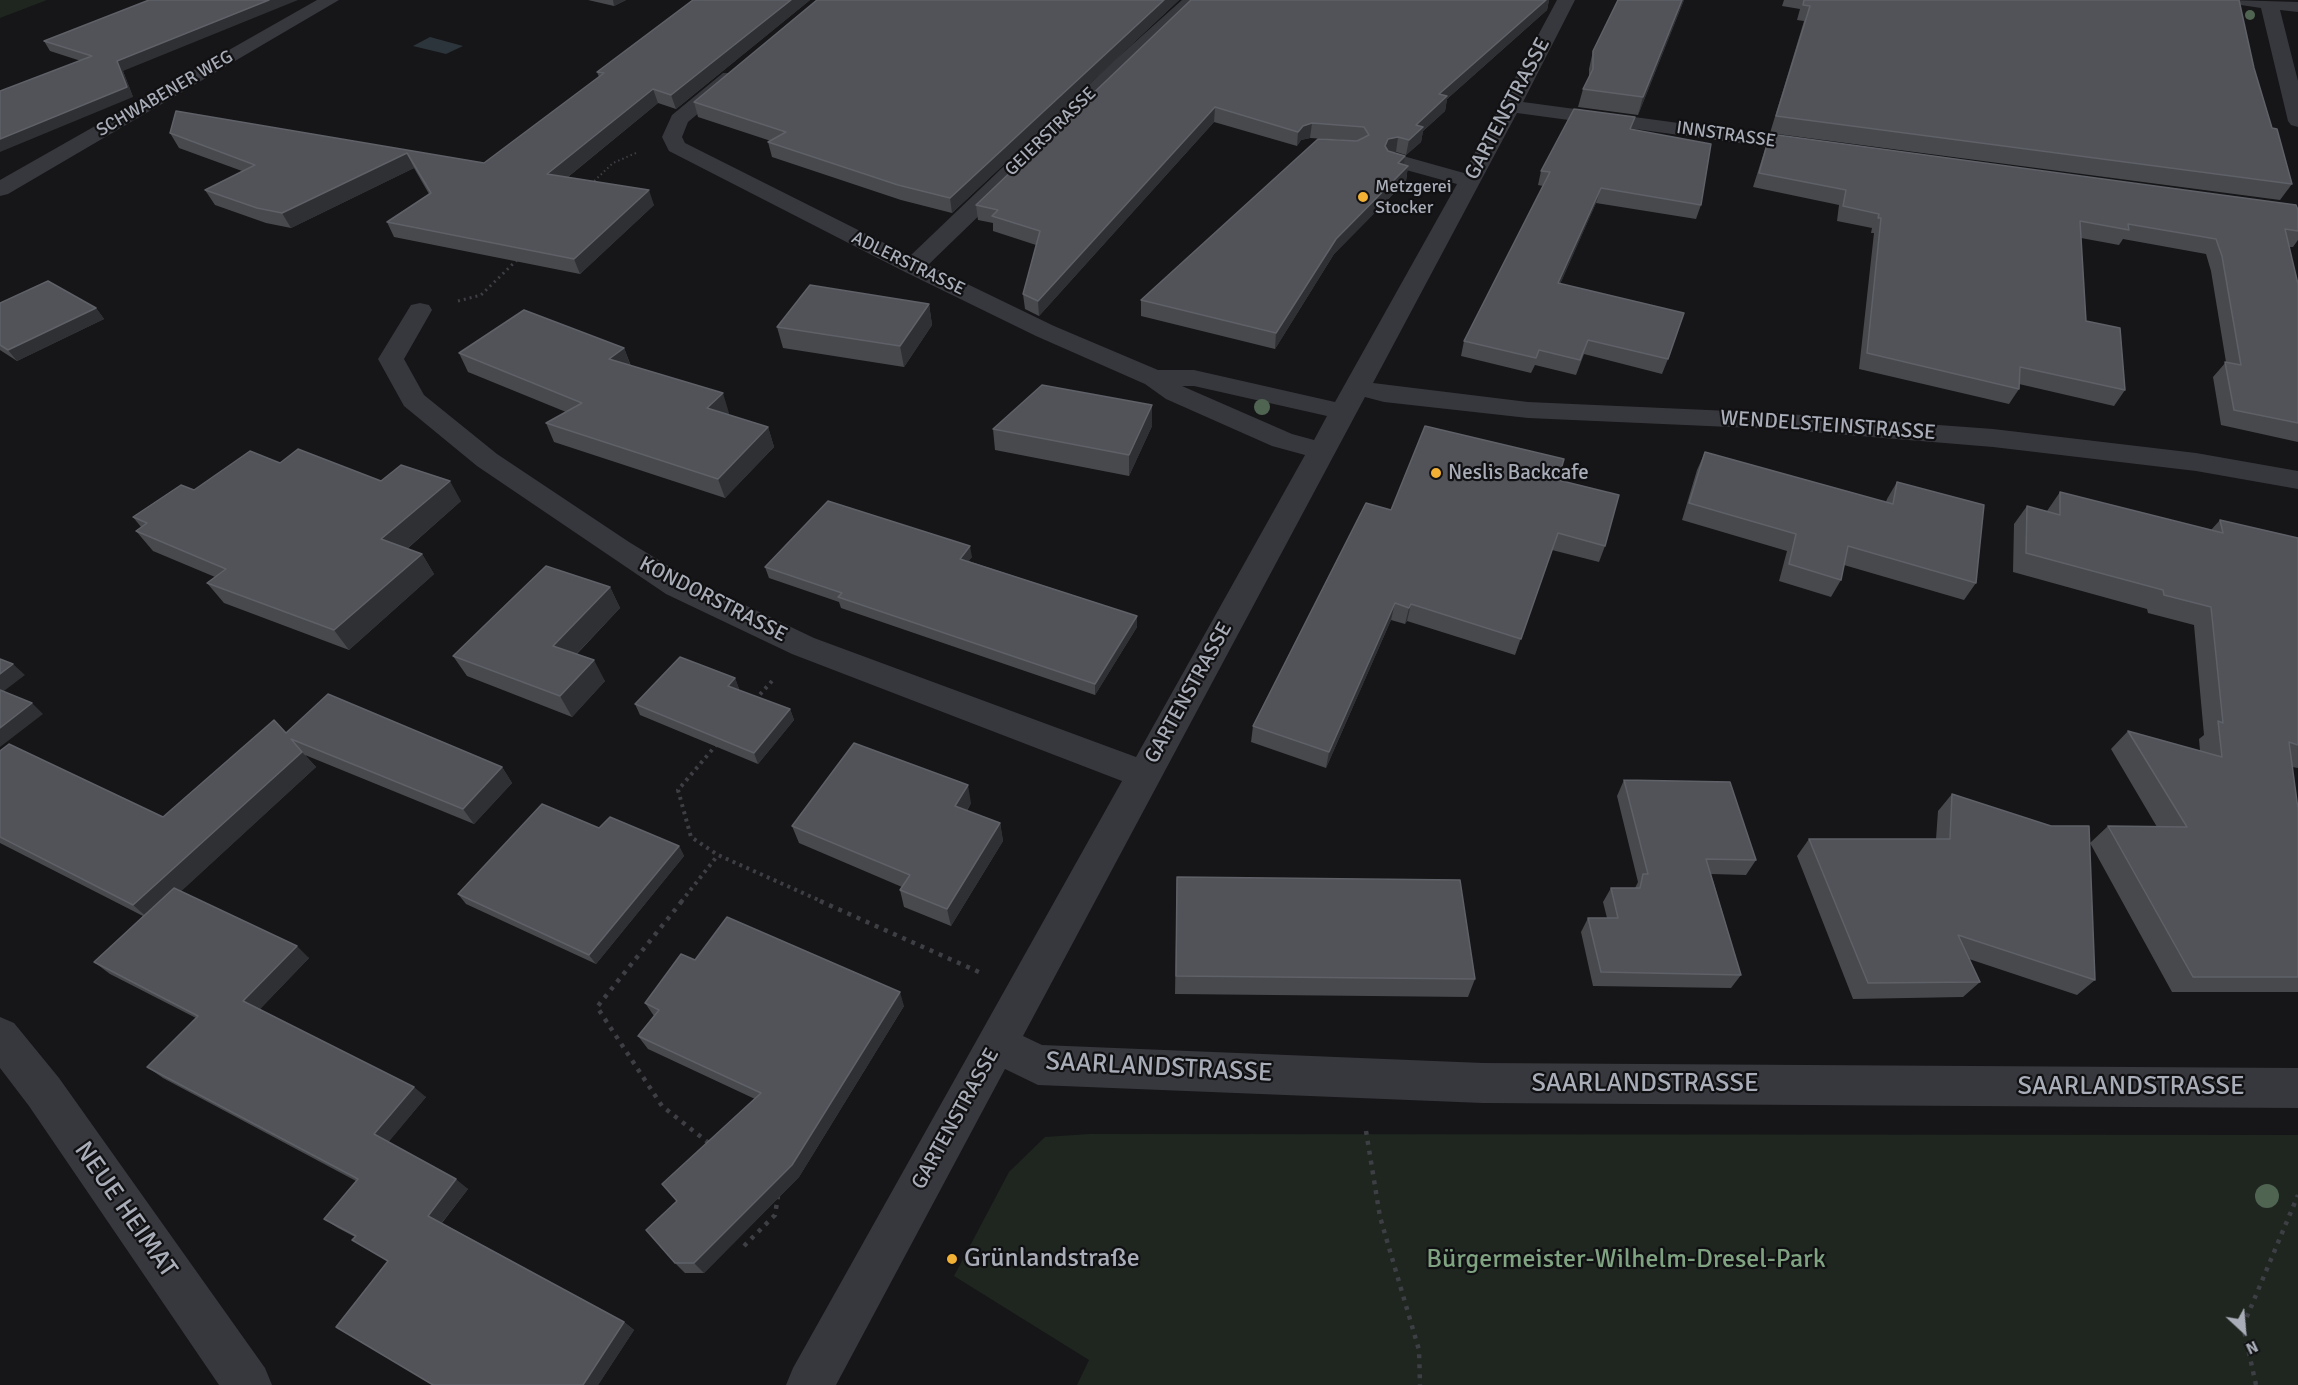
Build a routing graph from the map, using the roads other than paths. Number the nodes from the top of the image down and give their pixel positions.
1 (330, 0) edge
2 (1193, 0) edge
3 (1566, 0) edge
4 (2240, 0) edge
5 (2269, 3) junction
6 (2298, 7) edge
7 (749, 62) edge
8 (1511, 106) junction
9 (2298, 121) edge
10 (1835, 150) edge
11 (1396, 160) edge
12 (1470, 181) junction
13 (0, 189) edge
14 (913, 267) junction
15 (420, 310) road end
16 (1154, 378) junction
17 (1350, 400) junction
18 (1322, 451) junction
19 (2298, 480) edge
20 (1145, 775) junction
21 (0, 1036) edge
22 (997, 1043) junction
23 (2298, 1088) edge
24 (248, 1385) edge
25 (810, 1385) edge

1 - 13 street, SCHWABENER WEG
2 - 14 street, GEIERSTRASSE
3 - 8 street, GARTENSTRASSE
4 - 5 street
5 - 6 street
5 - 9 street
7 - 14 street, ADLERSTRASSE
8 - 10 street, INNSTRASSE
8 - 12 street, GARTENSTRASSE
11 - 12 street
12 - 17 street, GARTENSTRASSE
14 - 16 street, ADLERSTRASSE
15 - 20 street, KONDORSTRASSE
16 - 17 street, ADLERSTRASSE
16 - 18 street, ADLERSTRASSE
17 - 18 street, GARTENSTRASSE
17 - 19 street, WENDELSTEINSTRASSE
18 - 20 street, GARTENSTRASSE
20 - 22 street, GARTENSTRASSE
21 - 24 street, NEUE HEIMAT
22 - 23 street, SAARLANDSTRASSE
22 - 25 street, GARTENSTRASSE

